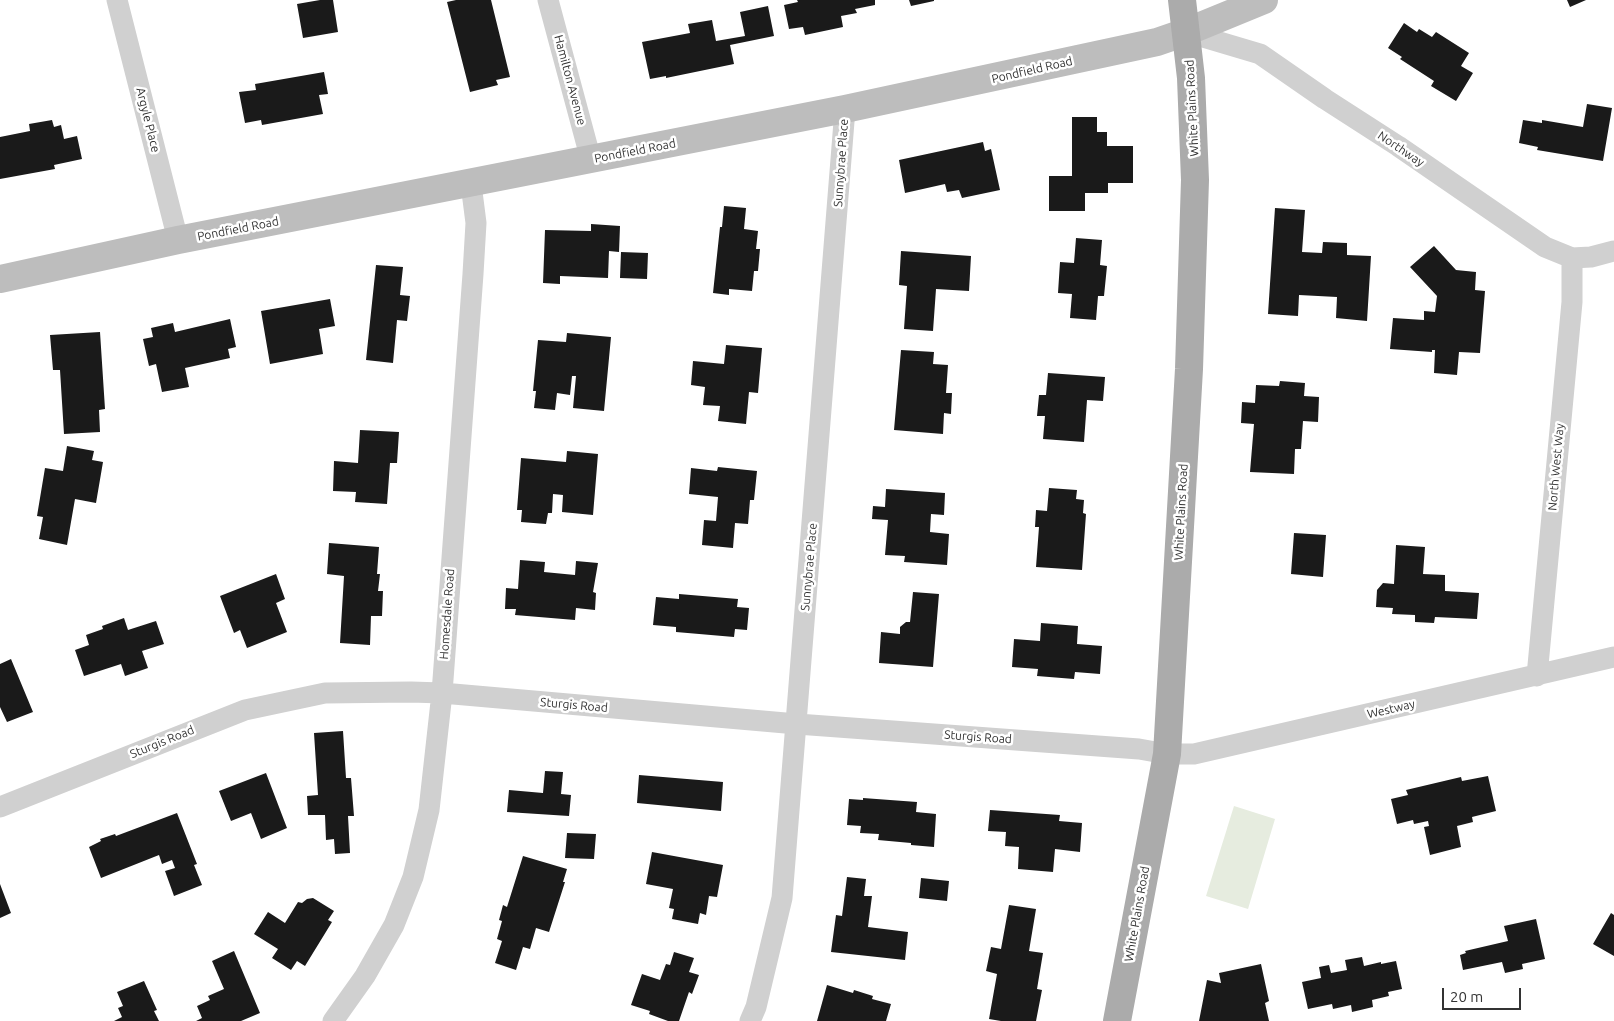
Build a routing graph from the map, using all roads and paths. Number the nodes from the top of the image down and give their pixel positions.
1 (117, 0) edge
2 (548, 0) edge
3 (1182, 0) edge
4 (1264, 0) edge
5 (1186, 32) junction
6 (845, 109) junction
7 (591, 160) junction
8 (470, 184) junction
9 (178, 240) junction
10 (1614, 251) edge
11 (1572, 258) junction
12 (0, 279) edge
13 (1614, 657) edge
14 (1537, 676) junction
15 (442, 693) junction
16 (797, 724) junction
17 (1167, 754) junction
18 (0, 807) edge
19 (333, 1021) edge
20 (750, 1021) edge
21 (1117, 1021) edge

1 - 9 street, Argyle Place
2 - 7 street, Hamilton Avenue
3 - 5 main road, White Plains Road
4 - 5 street, Pondfield Road
5 - 6 street, Pondfield Road
5 - 11 street, Northway
5 - 17 main road, White Plains Road
6 - 7 street, Pondfield Road
6 - 16 street, Sunnybrae Place
7 - 8 street, Pondfield Road
8 - 9 street, Pondfield Road
8 - 15 street, Homesdale Road
9 - 12 street, Pondfield Road
10 - 11 street, Northway
11 - 14 street, North West Way
13 - 14 street, Westway
14 - 17 street, Westway
15 - 16 street, Sturgis Road
15 - 18 street, Sturgis Road
15 - 19 street, Homesdale Road
16 - 17 street, Sturgis Road
16 - 20 street, Sunnybrae Place
17 - 21 main road, White Plains Road

